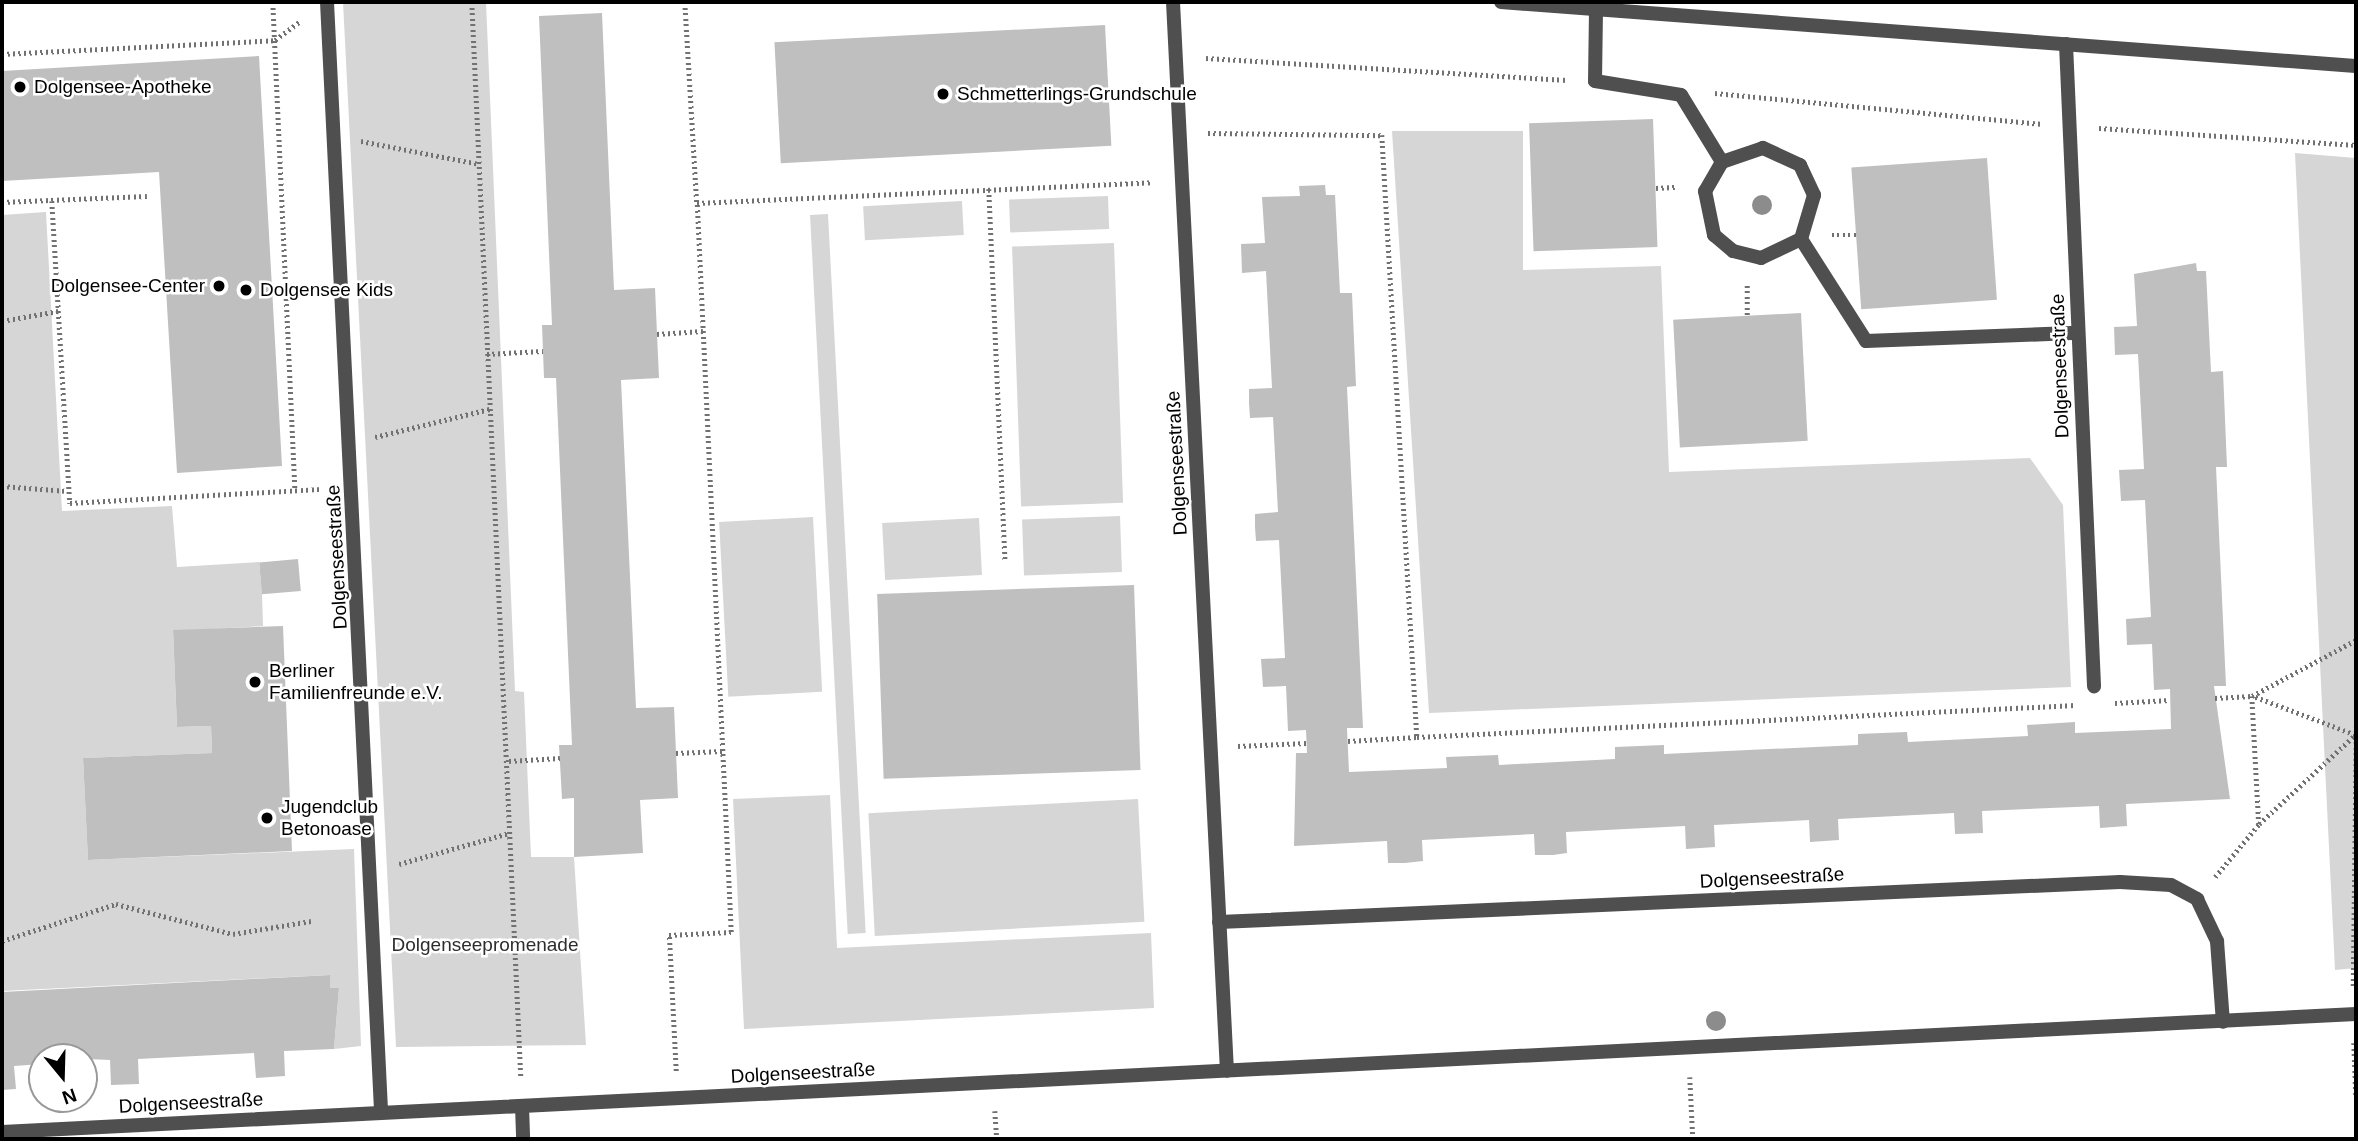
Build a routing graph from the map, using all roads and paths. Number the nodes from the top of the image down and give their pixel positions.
1 (272, 2) edge
2 (327, 2) edge
3 (472, 2) edge
4 (685, 2) edge
5 (1173, 2) edge
6 (1501, 2) edge
7 (1596, 10) junction
8 (275, 40) junction
9 (2066, 44) junction
10 (2, 54) edge
11 (1175, 55) junction
12 (2356, 66) edge
13 (1595, 81) junction
14 (1703, 92) dead end
15 (2070, 126) junction
16 (1179, 133) junction
17 (333, 136) junction
18 (2356, 145) edge
19 (1722, 162) junction
20 (479, 164) junction
21 (1182, 181) junction
22 (989, 189) junction
23 (147, 197) dead end
24 (52, 201) junction
25 (2, 202) edge
26 (697, 203) junction
27 (1801, 239) junction
28 (58, 311) junction
29 (2, 321) edge
30 (703, 331) junction
31 (2078, 333) junction
32 (657, 334) dead end
33 (543, 351) dead end
34 (486, 354) junction
35 (489, 409) junction
36 (350, 457) junction
37 (2, 486) edge
38 (353, 488) junction
39 (68, 491) junction
40 (295, 491) junction
41 (1004, 561) dead end
42 (2356, 640) edge
43 (2094, 686) dead end
44 (2252, 696) junction
45 (2215, 698) dead end
46 (2170, 700) dead end
47 (2107, 704) dead end
48 (2080, 705) dead end
49 (2356, 724) edge
50 (2355, 735) edge
51 (1417, 737) junction
52 (1348, 741) dead end
53 (1307, 743) dead end
54 (1210, 748) junction
55 (722, 751) junction
56 (676, 753) dead end
57 (560, 758) dead end
58 (509, 761) junction
59 (2259, 824) junction
60 (509, 833) junction
61 (372, 871) junction
62 (2197, 899) junction
63 (311, 920) dead end
64 (1219, 922) junction
65 (2, 941) edge
66 (2355, 1014) edge
67 (2223, 1021) junction
68 (2354, 1037) dead end
69 (1688, 1048) junction
70 (1227, 1071) junction
71 (2356, 1096) edge
72 (677, 1098) junction
73 (522, 1106) junction
74 (381, 1111) junction
75 (2, 1132) edge
76 (523, 1139) edge
77 (1693, 1139) edge

1 - 8 path
2 - 17 street, Dolgenseestraße
3 - 20 path
4 - 26 path
5 - 11 street, Dolgenseestraße
6 - 7 street
7 - 9 street
7 - 13 street
8 - 10 path
8 - 40 path
9 - 12 street
9 - 15 street, Dolgenseestraße
11 - 13 path
11 - 16 street, Dolgenseestraße
13 - 19 street
14 - 15 path
15 - 18 path
15 - 31 street, Dolgenseestraße
16 - 21 street, Dolgenseestraße
16 - 51 path
17 - 20 path
17 - 36 street, Dolgenseestraße
19 - 27 street
19 - 27 street
20 - 34 path
21 - 22 path
21 - 54 street, Dolgenseestraße
22 - 26 path
22 - 41 path
23 - 24 path
24 - 25 path
24 - 28 path
26 - 30 path
27 - 31 street
28 - 29 path
28 - 39 path
30 - 32 path
30 - 55 path
31 - 43 street, Dolgenseestraße
33 - 34 path
34 - 35 path
35 - 36 path
35 - 58 path
36 - 38 street, Dolgenseestraße
37 - 39 path
38 - 40 path
38 - 61 street, Dolgenseestraße
39 - 40 path
42 - 44 path
44 - 45 path
44 - 50 path
44 - 59 path
46 - 47 path
48 - 51 path
49 - 50 path
50 - 59 path
50 - 66 path
51 - 52 path
53 - 54 path
54 - 64 street, Dolgenseestraße
55 - 56 path
55 - 72 path
57 - 58 path
58 - 60 path
59 - 62 path
60 - 61 path
60 - 73 path
61 - 74 street, Dolgenseestraße
62 - 64 street, Dolgenseestraße
62 - 67 street
63 - 65 path
64 - 70 street, Dolgenseestraße
66 - 67 street, Dolgenseestraße
67 - 69 street, Dolgenseestraße
68 - 71 path
69 - 70 street, Dolgenseestraße
69 - 77 path
70 - 72 street, Dolgenseestraße
72 - 73 street, Dolgenseestraße
73 - 74 street, Dolgenseestraße
73 - 76 street
74 - 75 street, Dolgenseestraße

